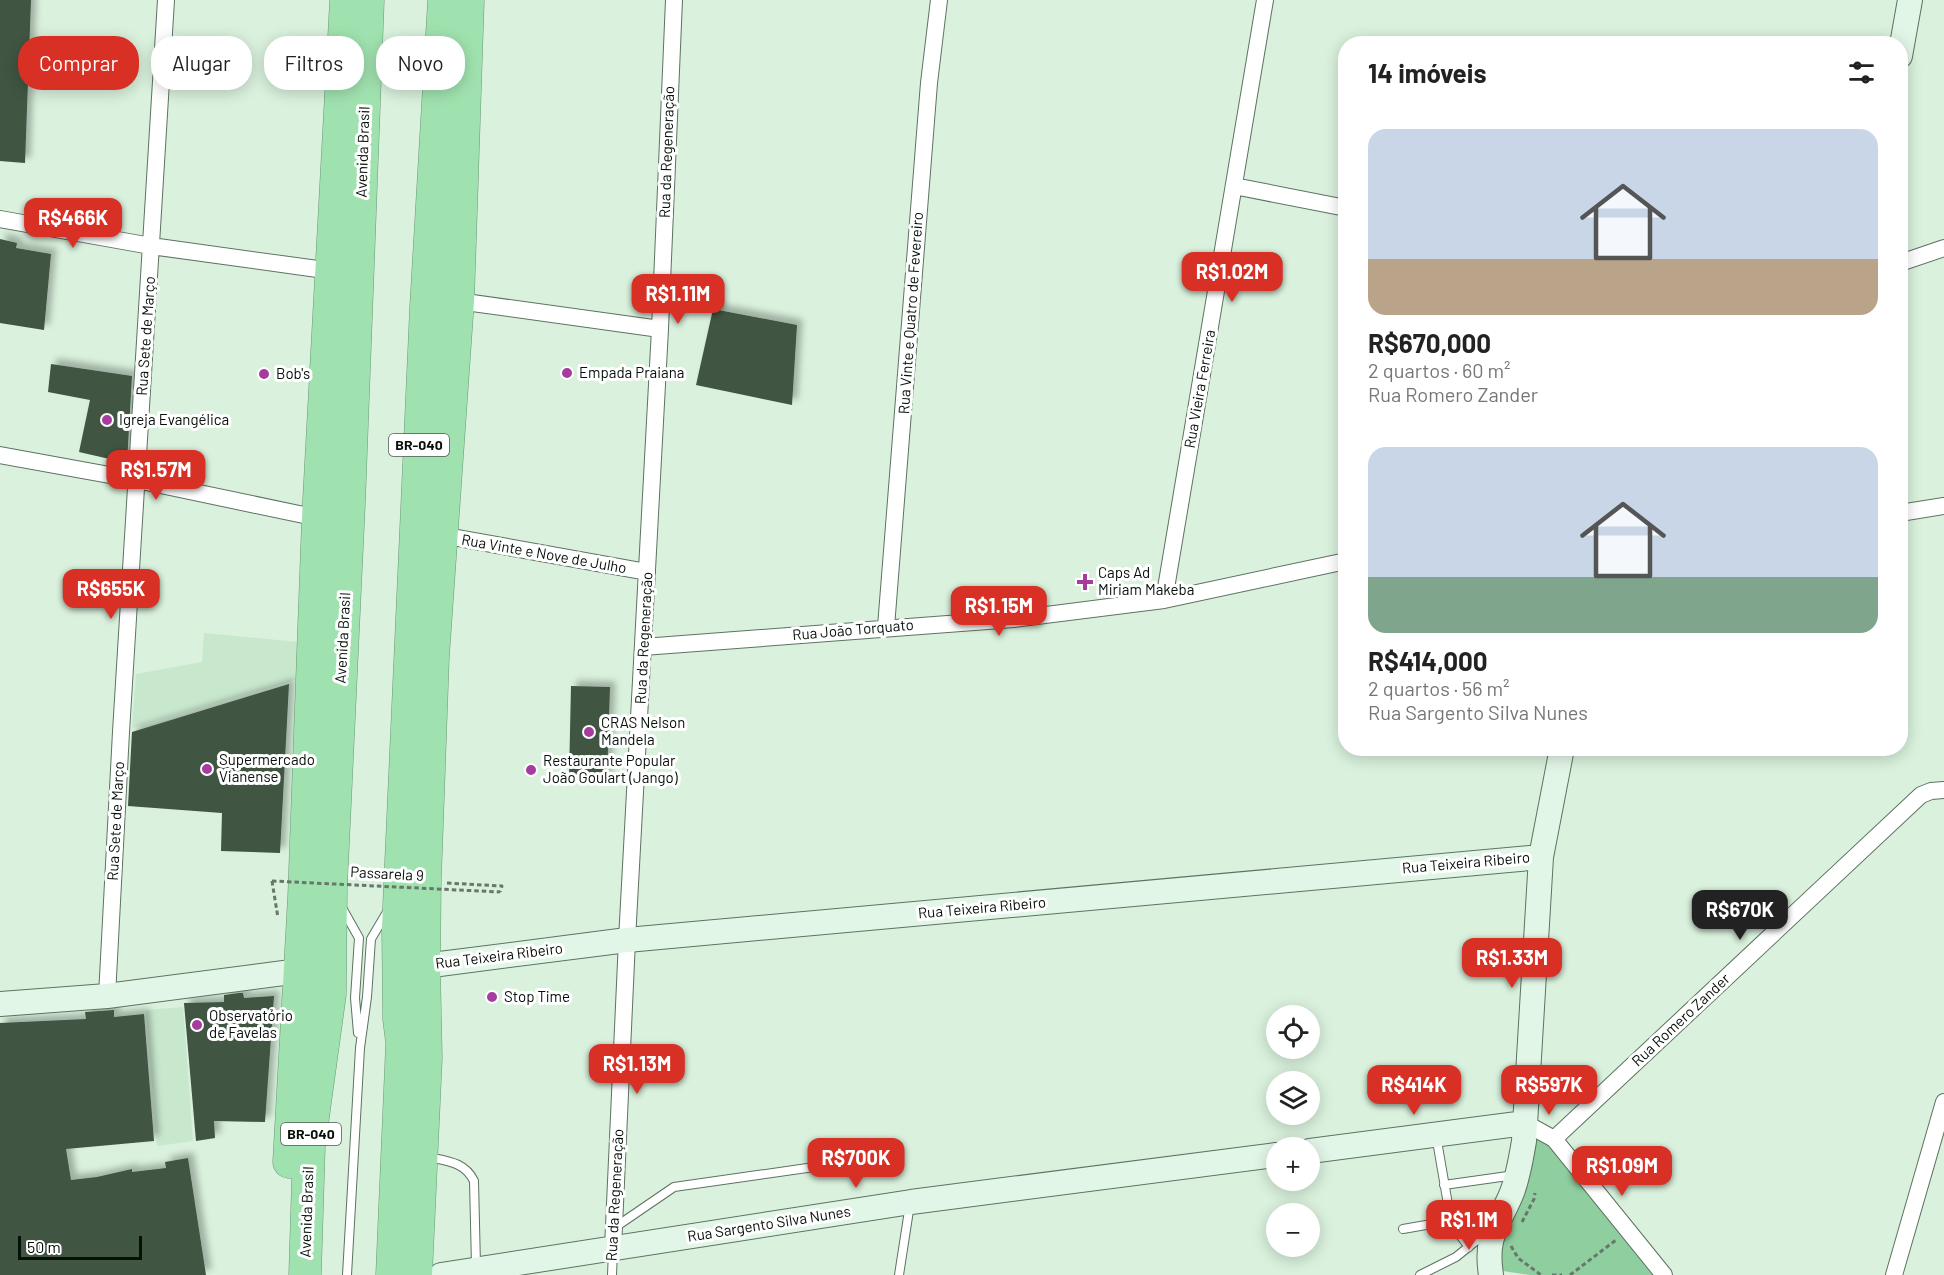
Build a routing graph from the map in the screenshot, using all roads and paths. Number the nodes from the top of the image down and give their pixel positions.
1 (166, 0) edge
2 (346, 0) edge
3 (368, 0) edge
4 (444, 0) edge
5 (468, 0) edge
6 (674, 0) edge
7 (939, 0) edge
8 (1265, 0) edge
9 (1910, 0) edge
10 (442, 36) edge
11 (1904, 36) edge
12 (439, 90) edge
13 (447, 90) edge
14 (1234, 186) junction
15 (1338, 206) edge
16 (0, 219) edge
17 (151, 246) junction
18 (1944, 248) edge
19 (1908, 260) edge
20 (332, 271) junction
21 (458, 301) junction
22 (660, 329) junction
23 (0, 455) edge
24 (137, 480) junction
25 (349, 504) junction
26 (1944, 506) edge
27 (1908, 512) edge
28 (318, 518) junction
29 (441, 536) junction
30 (1338, 563) edge
31 (647, 572) junction
32 (1164, 600) junction
33 (886, 627) junction
34 (312, 647) junction
35 (643, 647) junction
36 (433, 657) junction
37 (1560, 756) edge
38 (1944, 790) edge
39 (1541, 856) junction
40 (273, 881) dead end
41 (413, 886) junction
42 (331, 888) junction
43 (627, 940) junction
44 (424, 966) junction
45 (299, 971) junction
46 (107, 996) junction
47 (0, 1004) edge
48 (360, 1048) junction
49 (1944, 1102) edge
50 (1525, 1123) junction
51 (1436, 1135) junction
52 (1554, 1139) junction
53 (1320, 1150) edge
54 (422, 1156) junction
55 (1266, 1156) edge
56 (821, 1166) dead end
57 (1518, 1174) junction
58 (1444, 1185) junction
59 (910, 1202) junction
60 (1449, 1221) junction
61 (1494, 1227) junction
62 (1402, 1229) dead end
63 (1627, 1232) junction
64 (614, 1238) junction
65 (1469, 1247) junction
66 (476, 1269) junction
67 (418, 1274) edge
68 (287, 1275) edge
69 (305, 1275) edge
70 (347, 1275) edge
71 (612, 1275) edge
72 (899, 1275) edge
73 (1420, 1275) edge
74 (1491, 1275) edge
75 (1552, 1275) edge
76 (1563, 1275) edge
77 (1570, 1275) edge
78 (1664, 1275) edge
79 (1894, 1275) edge

1 - 17 street, Rua Sete de Março
2 - 20 highway, Avenida Brasil
3 - 25 highway, Avenida Brasil / BR-040
4 - 10 highway, BR-040
5 - 21 highway
6 - 22 street, Rua da Regeneração
7 - 33 street, Rua Vinte e Quatro de Fevereiro
8 - 14 street, Rua Vieira Ferreira
9 - 11 street
12 - 41 highway, BR-040
13 - 36 highway
14 - 15 street
14 - 32 street, Rua Vieira Ferreira
16 - 17 street
17 - 20 street
17 - 24 street, Rua Sete de Março
18 - 19 street
20 - 28 highway, Avenida Brasil
21 - 22 street
21 - 29 highway
22 - 31 street, Rua da Regeneração
23 - 24 street
24 - 28 street
24 - 46 street, Rua Sete de Março
25 - 34 highway
25 - 42 highway, Avenida Brasil / BR-040
26 - 27 street
28 - 34 highway, Avenida Brasil
29 - 31 street, Rua Vinte e Nove de Julho
29 - 36 highway
30 - 32 street, Rua João Torquato
31 - 35 street, Rua da Regeneração
32 - 33 street, Rua João Torquato
33 - 35 street, Rua João Torquato
34 - 45 highway, Avenida Brasil
35 - 43 street, Rua da Regeneração
36 - 41 highway
37 - 39 street
38 - 52 street, Rua Romero Zander
39 - 43 street, Rua Teixeira Ribeiro
39 - 50 street
40 - 41 path, Passarela 9, bridge
41 - 44 highway
41 - 48 lane
41 - 67 highway, BR-040
42 - 48 lane
42 - 69 highway, Avenida Brasil / BR-040
43 - 44 street, Rua Teixeira Ribeiro
43 - 64 street, Rua da Regeneração
44 - 54 highway
45 - 46 street
45 - 68 highway, Avenida Brasil
46 - 47 street
48 - 70 lane
49 - 79 street
50 - 51 street
50 - 52 street
50 - 57 street
51 - 53 street
51 - 58 lane
52 - 63 street
54 - 66 lane
54 - 67 highway
55 - 59 street, Rua Sargento Silva Nunes
56 - 64 lane
57 - 58 lane
57 - 61 street
58 - 60 lane
59 - 64 street, Rua Sargento Silva Nunes
59 - 72 lane
60 - 62 lane
60 - 65 lane
61 - 65 lane
61 - 74 street
63 - 77 path
63 - 78 street
64 - 66 street, Rua Sargento Silva Nunes
64 - 71 lane, Rua da Regeneração
65 - 73 lane
66 - 67 street, Rua Sargento Silva Nunes
75 - 76 path

